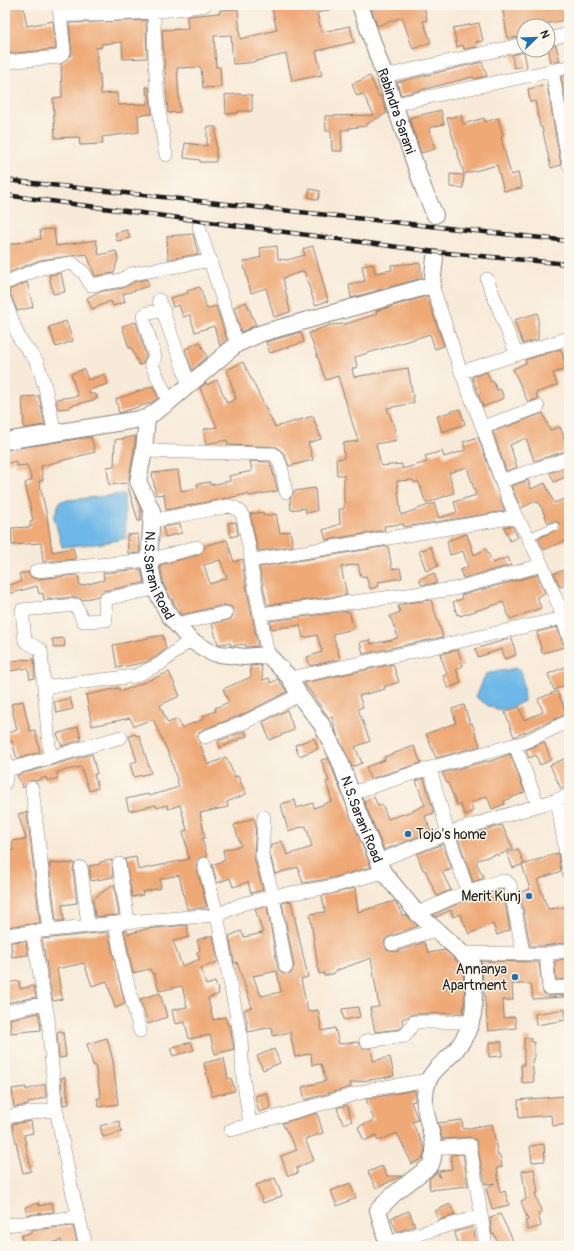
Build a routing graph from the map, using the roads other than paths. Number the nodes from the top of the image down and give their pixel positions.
1 (205, 5) edge
2 (360, 5) edge
3 (59, 10) edge
4 (154, 12) junction
5 (569, 34) edge
6 (556, 37) edge
7 (516, 46) edge
8 (5, 62) edge
9 (569, 67) edge
10 (552, 70) junction
11 (385, 76) junction
12 (395, 104) junction
13 (166, 155) dead end
14 (569, 160) edge
15 (435, 215) dead end
16 (199, 227) dead end
17 (435, 258) dead end
18 (211, 260) junction
19 (487, 280) dead end
20 (5, 283) edge
21 (432, 285) junction
22 (5, 301) edge
23 (569, 338) edge
24 (237, 344) junction
25 (516, 353) junction
26 (461, 372) junction
27 (189, 385) junction
28 (169, 402) junction
29 (538, 407) dead end
30 (147, 418) junction
31 (483, 427) junction
32 (54, 433) junction
33 (5, 441) edge
34 (144, 451) junction
35 (569, 458) edge
36 (501, 481) junction
37 (286, 492) dead end
38 (516, 517) junction
39 (151, 521) junction
40 (554, 526) dead end
41 (528, 537) junction
42 (197, 547) dead end
43 (149, 560) junction
44 (252, 562) junction
45 (542, 565) junction
46 (36, 571) dead end
47 (155, 589) junction
48 (226, 612) dead end
49 (261, 614) junction
50 (563, 618) junction
51 (176, 624) junction
52 (569, 638) edge
53 (190, 640) junction
54 (268, 655) junction
55 (290, 678) junction
56 (44, 687) junction
57 (299, 695) junction
58 (569, 721) edge
59 (121, 737) dead end
60 (205, 737) dead end
61 (515, 746) junction
62 (50, 758) junction
63 (6, 764) edge
64 (430, 768) junction
65 (5, 784) edge
66 (32, 788) dead end
67 (352, 794) junction
68 (563, 798) edge
69 (538, 805) junction
70 (264, 817) dead end
71 (448, 834) junction
72 (119, 864) dead end
73 (204, 864) dead end
74 (380, 866) junction
75 (81, 868) dead end
76 (569, 874) edge
77 (468, 892) junction
78 (273, 896) junction
79 (418, 913) junction
80 (217, 915) junction
81 (121, 922) junction
82 (88, 925) junction
83 (49, 929) junction
84 (437, 929) junction
85 (32, 931) junction
86 (5, 935) edge
87 (392, 944) dead end
88 (569, 950) edge
89 (463, 953) junction
90 (523, 953) junction
91 (546, 954) junction
92 (286, 967) dead end
93 (569, 987) edge
94 (45, 1003) junction
95 (5, 1012) edge
96 (471, 1022) junction
97 (140, 1031) dead end
98 (366, 1041) dead end
99 (429, 1080) junction
100 (56, 1109) junction
101 (5, 1117) edge
102 (250, 1124) junction
103 (231, 1130) dead end
104 (434, 1148) junction
105 (481, 1216) junction
106 (79, 1218) junction
107 (5, 1225) edge
108 (387, 1245) edge
109 (86, 1246) edge
110 (486, 1246) edge

1 - 4 street
2 - 11 street, Rabindra Sarani
3 - 4 street
3 - 8 street
4 - 13 street
5 - 6 street
7 - 11 street
9 - 10 street
10 - 12 street
10 - 14 street
11 - 12 street, Rabindra Sarani
12 - 15 street, Rabindra Sarani
16 - 18 street
17 - 21 street
18 - 20 street
18 - 24 street
19 - 25 street
21 - 24 street
21 - 26 street
22 - 32 street
23 - 25 street
24 - 27 street
25 - 26 street
26 - 31 street
27 - 28 street
27 - 28 street
28 - 30 street
29 - 31 street
30 - 32 street
30 - 34 street, N.S.Sarani Road
31 - 36 street
32 - 33 street
34 - 37 street
34 - 39 street, N.S.Sarani Road
35 - 36 street
36 - 38 street
38 - 41 street
38 - 44 street
39 - 43 street, N.S.Sarani Road
39 - 44 street
40 - 41 lane
41 - 45 street
42 - 43 street
43 - 46 street
43 - 47 street, N.S.Sarani Road
44 - 49 street
45 - 49 street
45 - 50 street
47 - 51 street, N.S.Sarani Road
47 - 56 street
48 - 51 street
49 - 54 street
50 - 52 street
50 - 55 street
51 - 53 street, N.S.Sarani Road
53 - 54 street, N.S.Sarani Road
53 - 56 street
54 - 55 street, N.S.Sarani Road
55 - 57 street, N.S.Sarani Road
56 - 62 street
57 - 60 street
57 - 67 street, N.S.Sarani Road
58 - 61 street
59 - 62 street
61 - 64 street
61 - 69 street
62 - 63 street
63 - 65 street
64 - 67 street
64 - 71 street
66 - 83 street
67 - 74 street, N.S.Sarani Road
68 - 69 street
68 - 76 street
69 - 71 street
70 - 78 street
71 - 74 street
71 - 77 street
72 - 81 street
73 - 80 street
74 - 78 street
74 - 79 street, N.S.Sarani Road
75 - 82 street
77 - 79 street
77 - 90 street
78 - 80 street
78 - 92 street
79 - 84 street, N.S.Sarani Road
80 - 81 street
80 - 102 street
81 - 82 street
81 - 97 street
82 - 83 street
83 - 85 street
84 - 87 street
84 - 89 street, N.S.Sarani Road
85 - 86 street
85 - 94 street
88 - 91 street
89 - 90 street
89 - 96 street, N.S.Sarani Road
90 - 91 street
91 - 93 street
94 - 95 street
94 - 100 street
96 - 98 street
96 - 99 street, N.S.Sarani Road
99 - 102 street
99 - 104 street, N.S.Sarani Road
100 - 101 street
100 - 106 street
102 - 103 street
104 - 105 street
104 - 108 street
105 - 108 street
105 - 110 street
106 - 107 street
106 - 109 street

